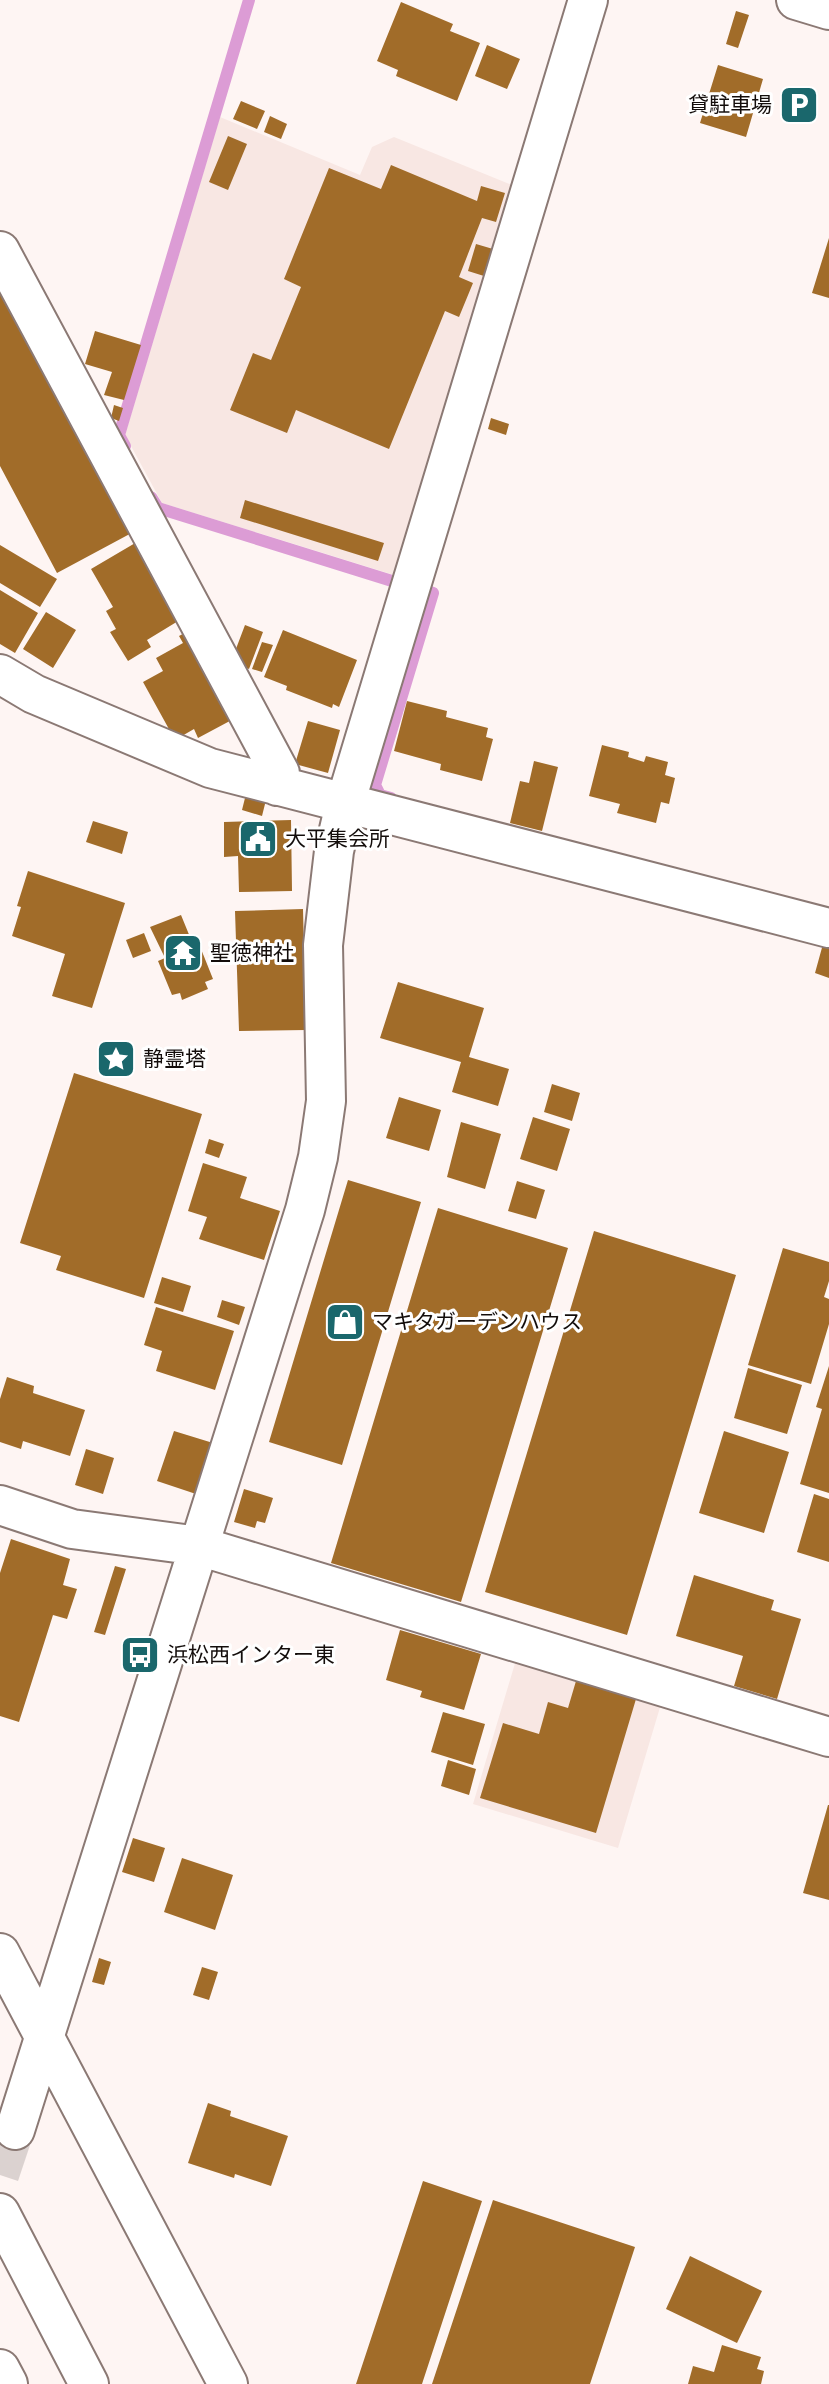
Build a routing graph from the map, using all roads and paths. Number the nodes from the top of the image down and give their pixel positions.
1 (588, 0) edge
2 (796, 0) edge
3 (829, 10) edge
4 (0, 251) edge
5 (0, 674) edge
6 (276, 786) junction
7 (345, 804) junction
8 (829, 928) edge
9 (0, 1505) edge
10 (199, 1546) junction
11 (829, 1737) edge
12 (0, 1954) edge
13 (44, 2036) junction
14 (15, 2130) tunnel mouth
15 (0, 2213) edge
16 (0, 2369) edge
17 (8, 2384) edge
18 (89, 2384) edge
19 (228, 2384) edge

1 - 7 main road
2 - 3 main road
4 - 6 main road
5 - 6 main road
6 - 7 main road
7 - 8 main road
7 - 10 main road
9 - 10 main road
10 - 11 main road
10 - 13 main road
12 - 13 main road
13 - 14 main road
13 - 19 main road
15 - 18 main road
16 - 17 main road

